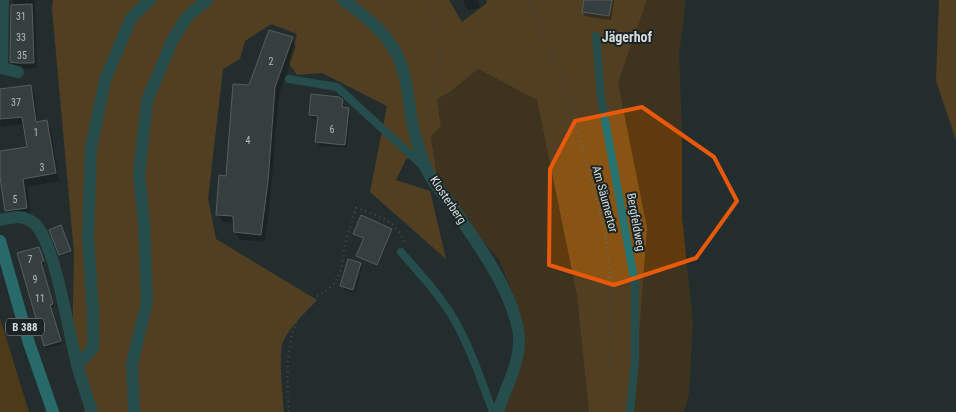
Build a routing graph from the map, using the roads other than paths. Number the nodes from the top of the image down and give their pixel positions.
1 (3, 0) edge
2 (150, 0) edge
3 (206, 0) edge
4 (343, 0) edge
5 (596, 36) dead end
6 (18, 72) dead end
7 (289, 79) dead end
8 (426, 168) junction
9 (0, 220) edge
10 (0, 241) edge
11 (402, 252) road end
12 (77, 366) junction
13 (53, 412) edge
14 (92, 412) edge
15 (134, 412) edge
16 (493, 412) edge
17 (498, 412) edge
18 (630, 412) edge

1 - 6 street
2 - 12 street
3 - 15 street
4 - 8 street, Klosterberg
5 - 18 lane, Bergfeldweg
7 - 8 lane
8 - 17 street, Klosterberg
9 - 12 street
10 - 13 main road, B 388
11 - 16 lane
12 - 14 street

